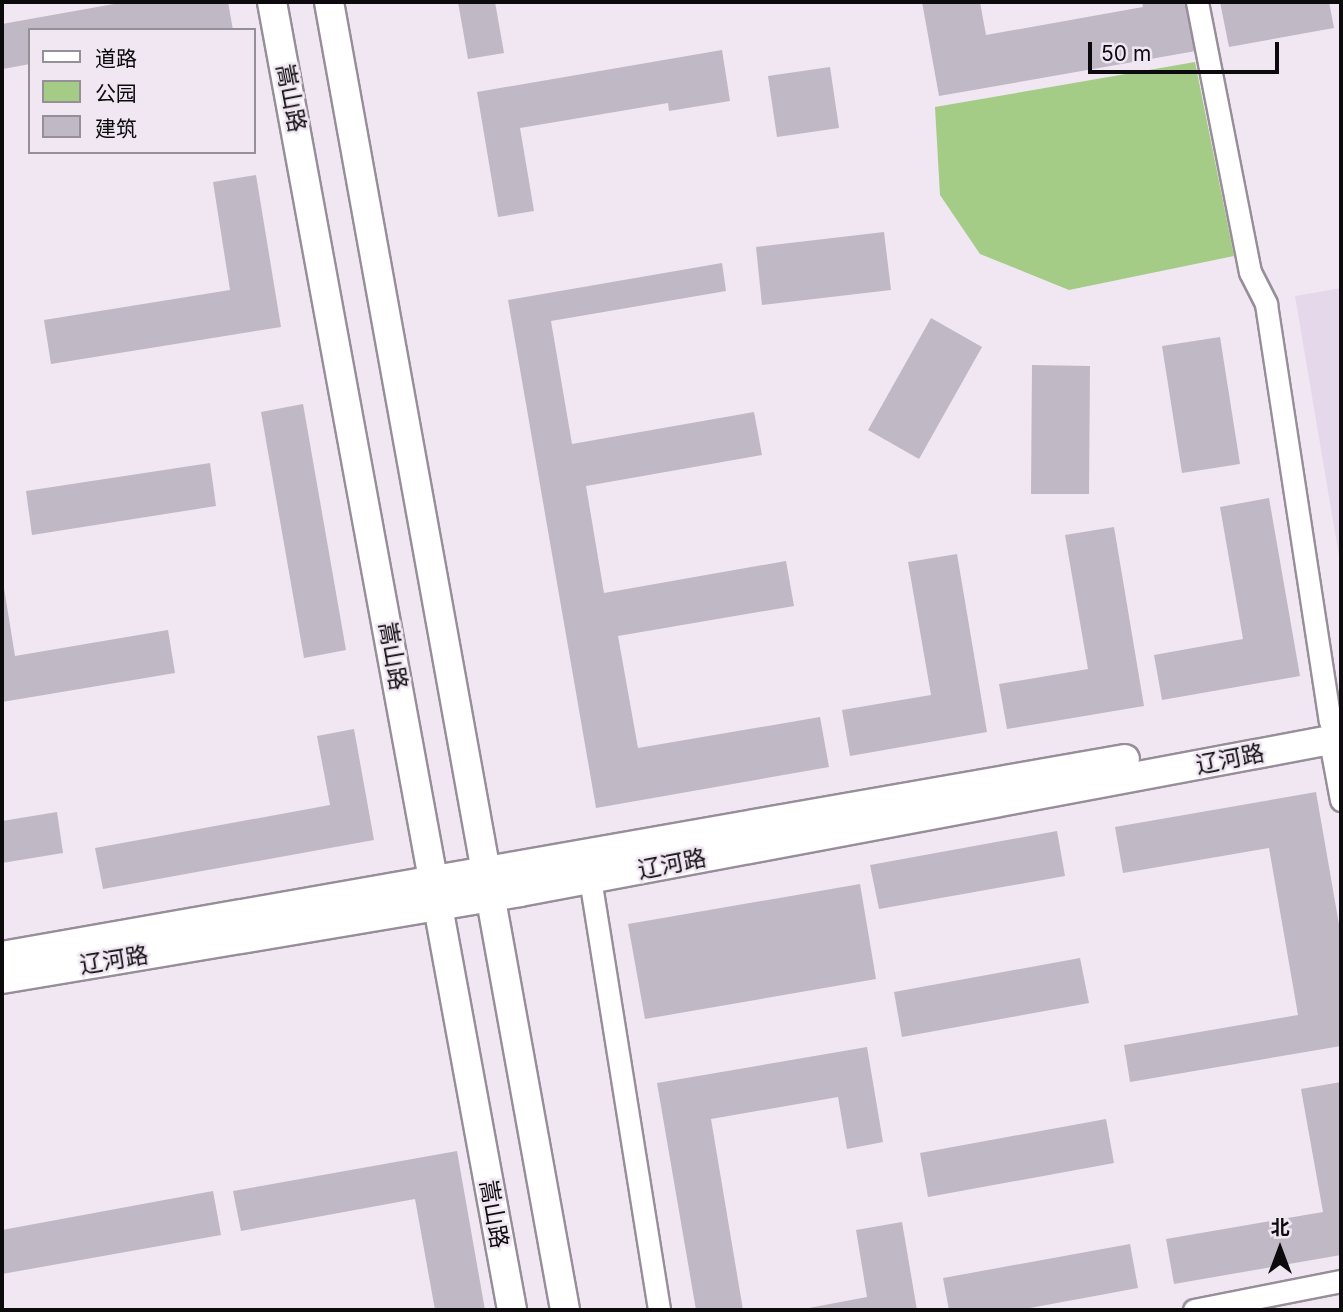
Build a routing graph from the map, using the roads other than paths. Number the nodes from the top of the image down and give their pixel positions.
1 (272, 2) edge
2 (330, 2) edge
3 (1197, 2) edge
4 (1336, 730) edge
5 (1341, 800) edge
6 (589, 867) junction
7 (491, 884) junction
8 (436, 894) junction
9 (2, 956) edge
10 (2, 979) edge
11 (1341, 1281) edge
12 (512, 1310) edge
13 (565, 1310) edge
14 (659, 1310) edge
15 (1194, 1310) edge

1 - 8 main road, 嵩山路
2 - 7 main road
3 - 4 street
4 - 5 street
4 - 6 main road, 辽河路
6 - 7 main road, 辽河路
6 - 14 street
7 - 8 main road, 辽河路
7 - 13 main road
8 - 9 main road, 辽河路
8 - 10 main road, 辽河路
8 - 12 main road, 嵩山路
11 - 15 street

